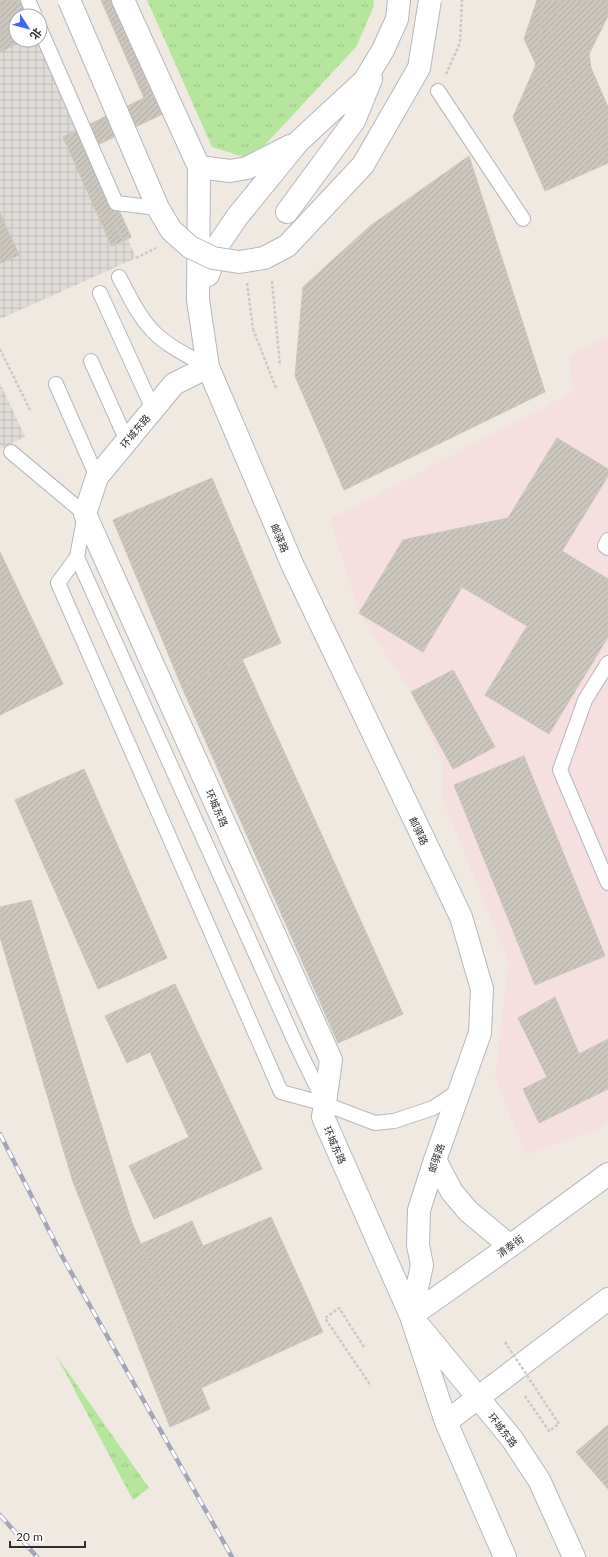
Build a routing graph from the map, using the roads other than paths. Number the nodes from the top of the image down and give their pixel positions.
1 (69, 0) edge
2 (123, 0) edge
3 (399, 0) edge
4 (430, 0) edge
5 (48, 47) edge
6 (383, 50) junction
7 (438, 91) dead end
8 (298, 142) junction
9 (199, 167) junction
10 (158, 208) junction
11 (287, 212) dead end
12 (523, 219) dead end
13 (119, 277) dead end
14 (100, 293) dead end
15 (198, 300) junction
16 (91, 361) dead end
17 (208, 367) junction
18 (56, 384) dead end
19 (153, 409) junction
20 (127, 441) junction
21 (11, 452) dead end
22 (97, 477) junction
23 (85, 514) junction
24 (608, 540) edge
25 (608, 548) edge
26 (77, 557) junction
27 (608, 663) edge
28 (608, 883) edge
29 (460, 1090) junction
30 (325, 1104) junction
31 (434, 1160) junction
32 (608, 1174) edge
33 (510, 1246) junction
34 (608, 1299) edge
35 (411, 1316) junction
36 (478, 1398) junction
37 (446, 1422) junction
38 (505, 1557) edge
39 (574, 1557) edge

1 - 10 street, bridge
2 - 9 street
3 - 6 street
4 - 10 street, bridge
5 - 10 lane, bridge
6 - 8 street
6 - 11 street
7 - 12 lane
8 - 9 street
8 - 15 street
9 - 15 street, 邮驿路
13 - 17 lane
14 - 19 lane
15 - 17 street, 邮驿路
16 - 20 lane
17 - 19 street, 环城东路
17 - 29 street, 邮驿路
18 - 22 lane
19 - 20 street, 环城东路
20 - 22 street, 环城东路
21 - 23 lane
22 - 23 street, 环城东路
23 - 26 lane, 环城东路
23 - 30 street, 环城东路
24 - 25 lane
26 - 30 lane, 环城东路
26 - 30 lane, 环城东路
27 - 28 lane
29 - 30 lane
29 - 31 street, 邮驿路
30 - 35 street, 环城东路
31 - 33 street
31 - 35 street, 邮驿路
32 - 33 street, 清泰街
33 - 35 street, 清泰街
34 - 36 street
35 - 36 street, 环城东路
35 - 37 street, 环城东路
36 - 37 street
36 - 39 street, 环城东路
37 - 38 street, 环城东路

